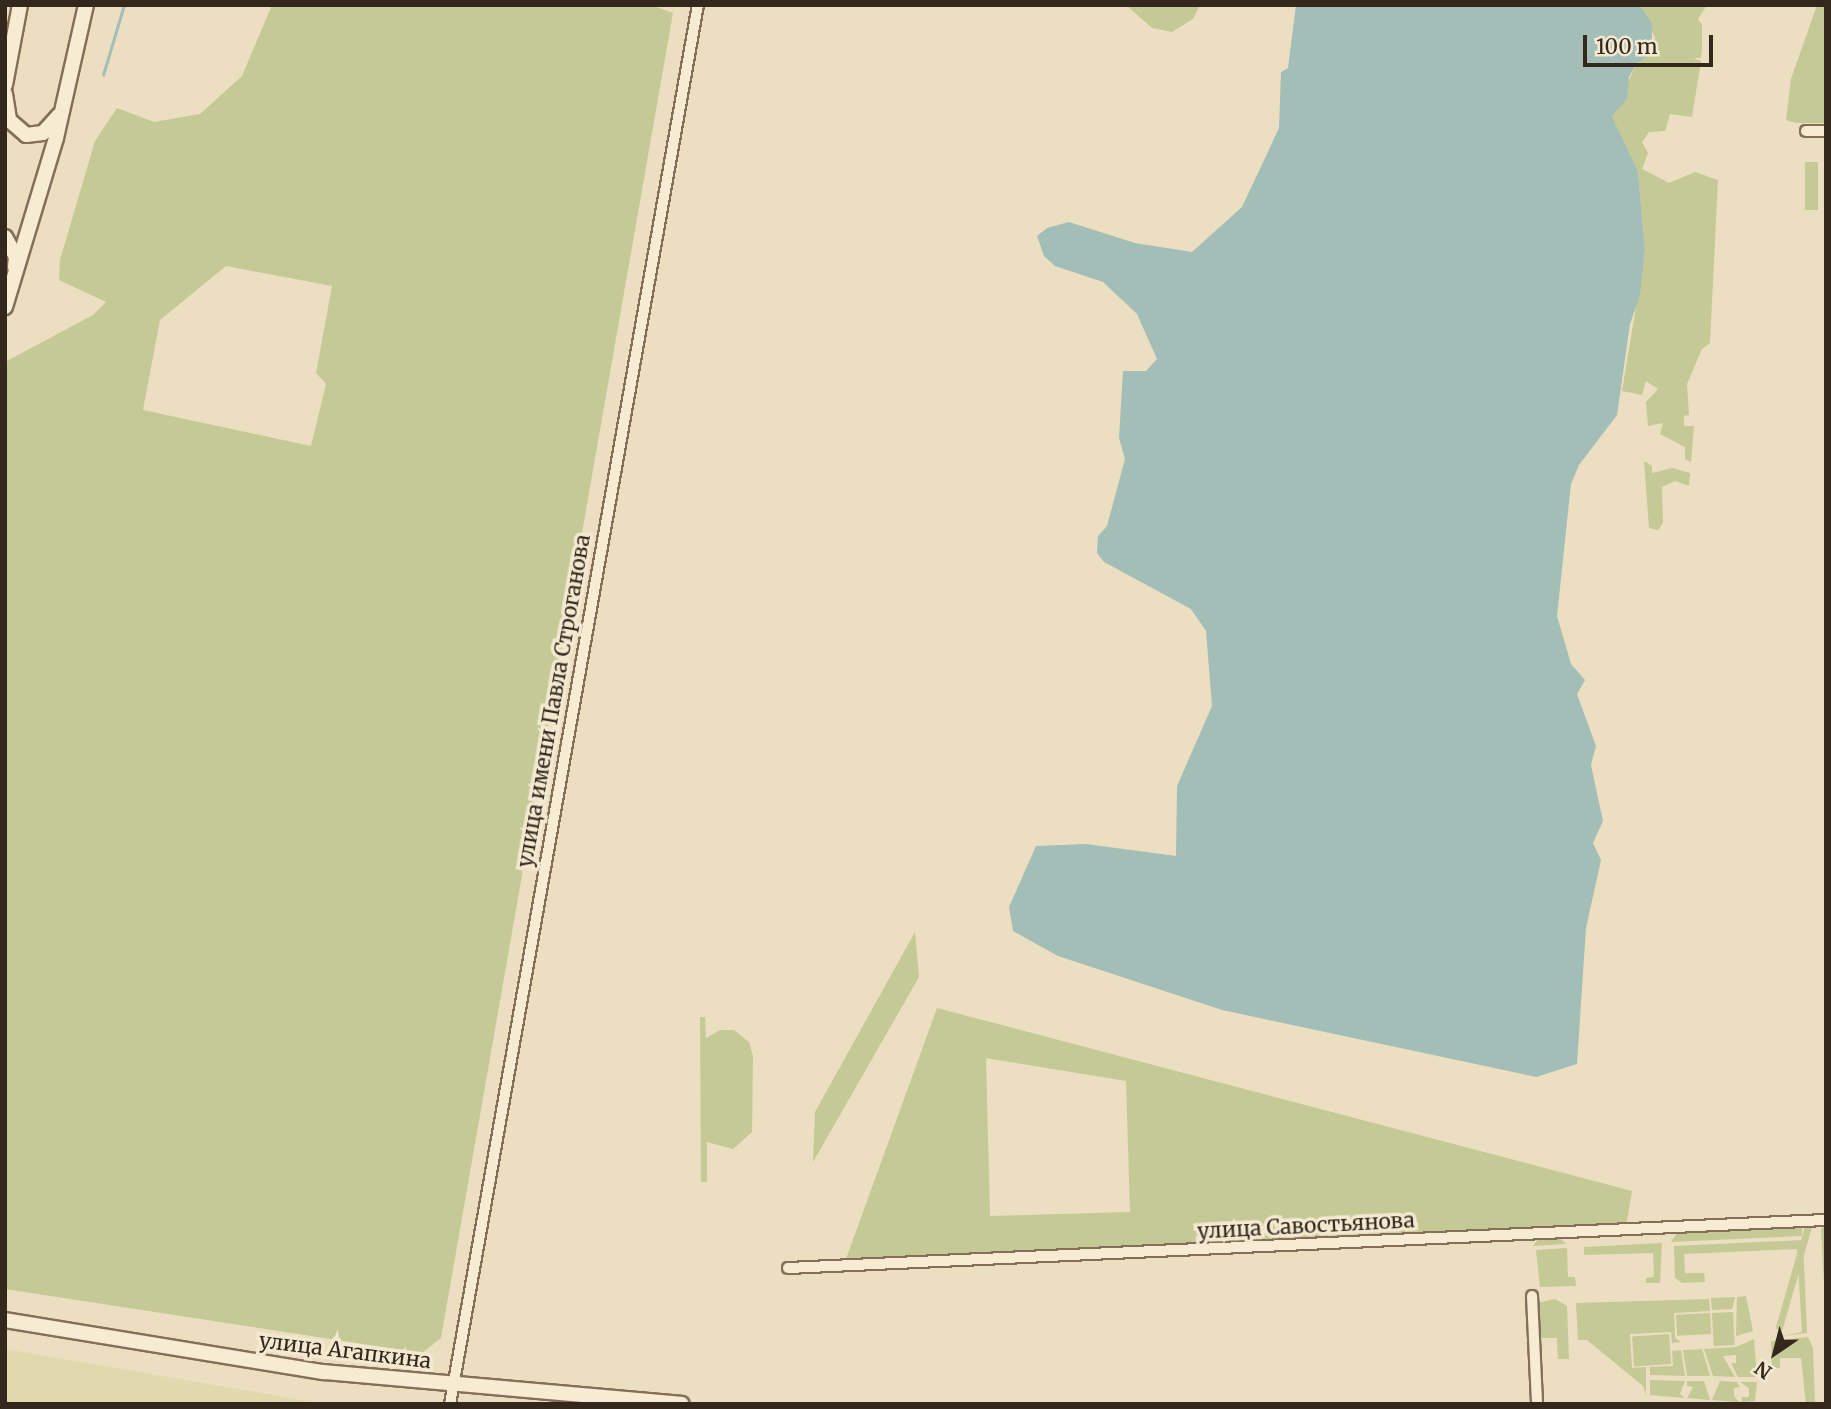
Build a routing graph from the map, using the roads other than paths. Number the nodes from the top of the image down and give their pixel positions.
1 (20, 5) edge
2 (86, 5) edge
3 (698, 5) edge
4 (5, 85) edge
5 (5, 94) edge
6 (64, 108) junction
7 (1806, 131) dead end
8 (1826, 131) edge
9 (5, 237) edge
10 (14, 282) junction
11 (5, 307) edge
12 (1826, 1220) edge
13 (788, 1268) dead end
14 (1532, 1296) dead end
15 (5, 1320) edge
16 (453, 1385) junction
17 (450, 1404) edge
18 (682, 1404) edge
19 (1537, 1404) edge

1 - 4 main road
2 - 6 main road
3 - 16 street, улица имени Павла Строганова
5 - 6 main road
6 - 10 main road
7 - 8 street
9 - 10 main road
10 - 11 main road
12 - 13 street, улица Савостьянова
14 - 19 street
15 - 16 main road, улица Агапкина
16 - 17 street, улица имени Павла Строганова
16 - 18 main road, улица Агапкина

